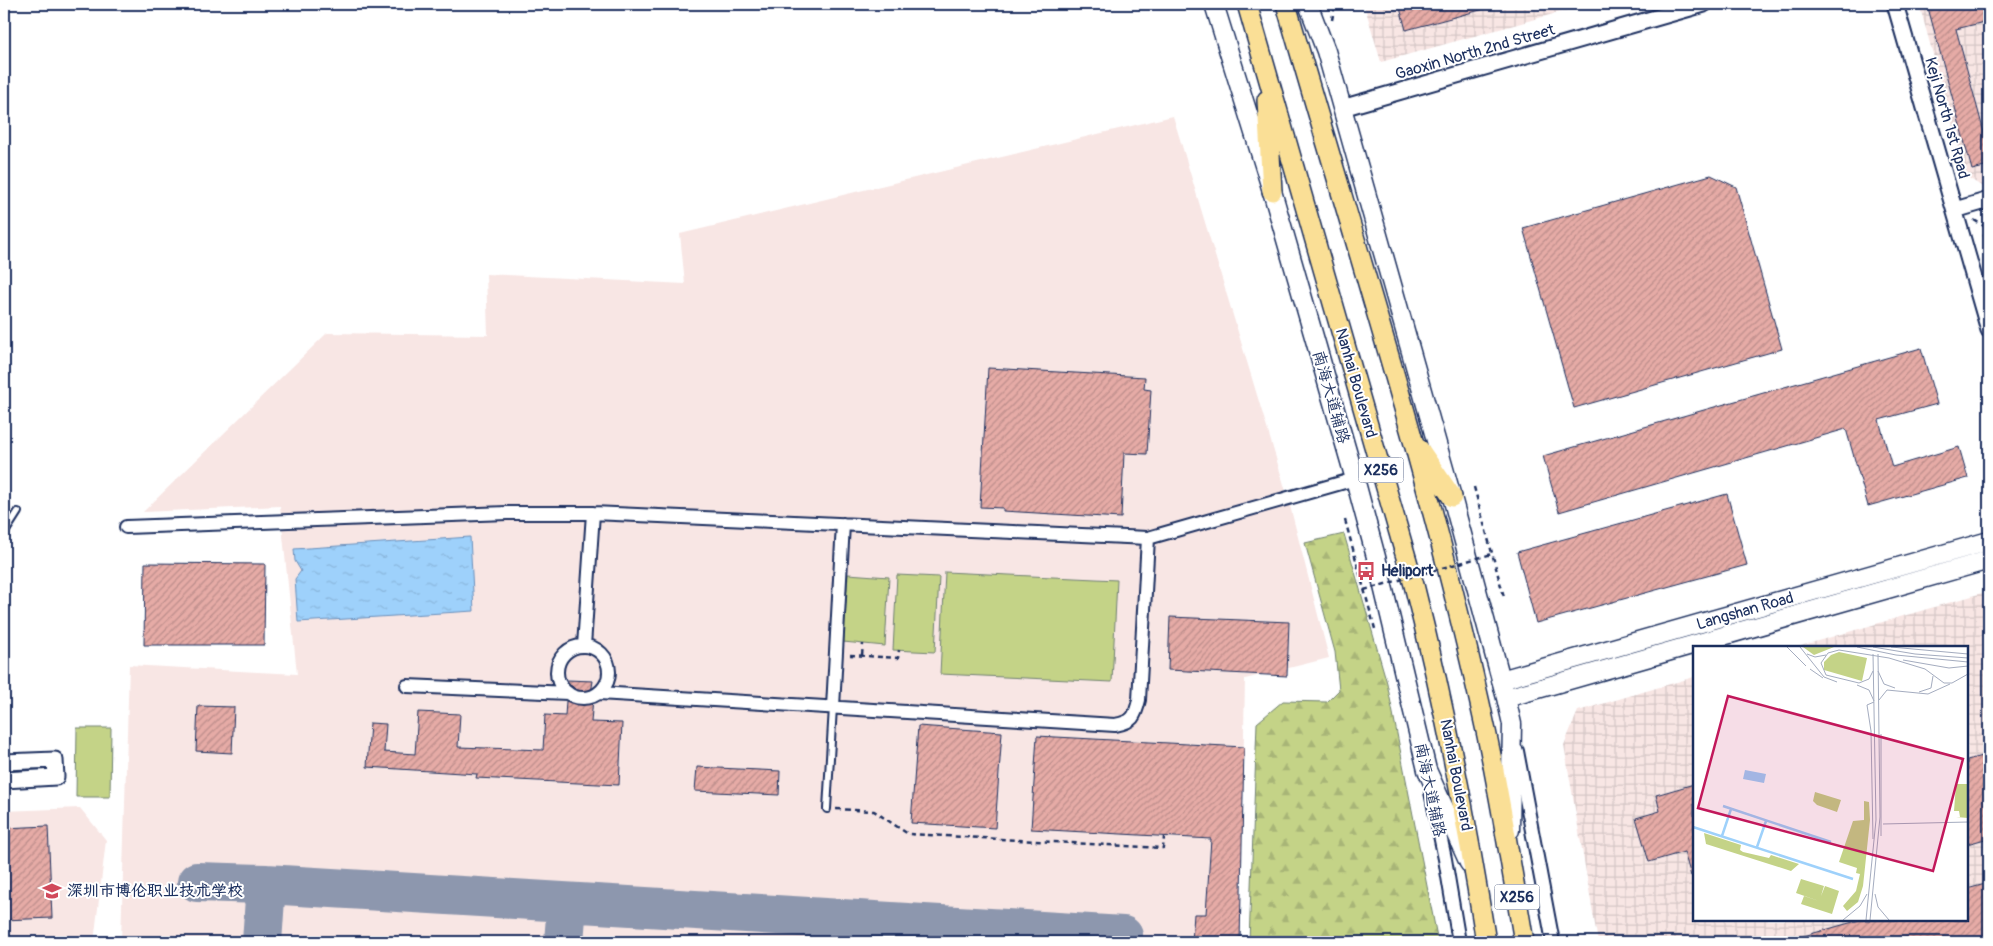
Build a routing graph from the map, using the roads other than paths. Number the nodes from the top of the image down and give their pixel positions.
1 (1214, 4) edge
2 (1247, 4) edge
3 (1286, 4) edge
4 (1308, 4) edge
5 (1704, 4) edge
6 (1895, 4) edge
7 (1265, 66) junction
8 (1342, 108) junction
9 (1272, 190) junction
10 (1989, 200) edge
11 (1955, 210) junction
12 (1989, 330) edge
13 (1412, 438) junction
14 (1355, 479) junction
15 (1452, 496) junction
16 (18, 512) dead end
17 (593, 514) junction
18 (842, 524) junction
19 (126, 527) dead end
20 (4, 534) edge
21 (1148, 538) junction
22 (1989, 541) edge
23 (1989, 560) edge
24 (584, 646) junction
25 (1501, 680) junction
26 (407, 686) dead end
27 (600, 693) junction
28 (568, 694) junction
29 (1506, 698) junction
30 (832, 708) junction
31 (1512, 724) junction
32 (4, 762) edge
33 (1427, 770) junction
34 (4, 780) edge
35 (827, 809) road end
36 (1509, 852) junction
37 (1476, 879) junction
38 (1458, 942) edge
39 (1486, 942) edge
40 (1524, 942) edge
41 (1553, 942) edge

1 - 9 main road, 南海大道辅路
2 - 7 main road, Nanhai Boulevard / X256
3 - 13 main road, X256
4 - 8 main road
5 - 8 street, Gaoxin North 2nd Street
6 - 11 street, Keji North 1st Rpad
7 - 9 main road
7 - 37 main road, Nanhai Boulevard / X256
8 - 15 main road
9 - 14 main road, 南海大道辅路
10 - 11 street
11 - 12 street, Keji North 1st Rpad
13 - 15 main road
13 - 36 main road, X256
14 - 21 street
14 - 33 main road, 南海大道辅路
15 - 25 main road
16 - 20 lane
17 - 18 street
17 - 19 street
17 - 24 street
18 - 21 street
18 - 30 street
21 - 30 street
22 - 25 main road, Langshan Road
23 - 29 main road, Langshan Road
24 - 27 street
24 - 28 street
25 - 29 main road
26 - 28 street
27 - 28 street
27 - 30 street
29 - 31 main road
30 - 35 lane
31 - 36 main road
31 - 41 street
32 - 34 street
33 - 37 main road
33 - 38 street, 南海大道辅路
36 - 40 main road, X256
37 - 39 main road, Nanhai Boulevard / X256

